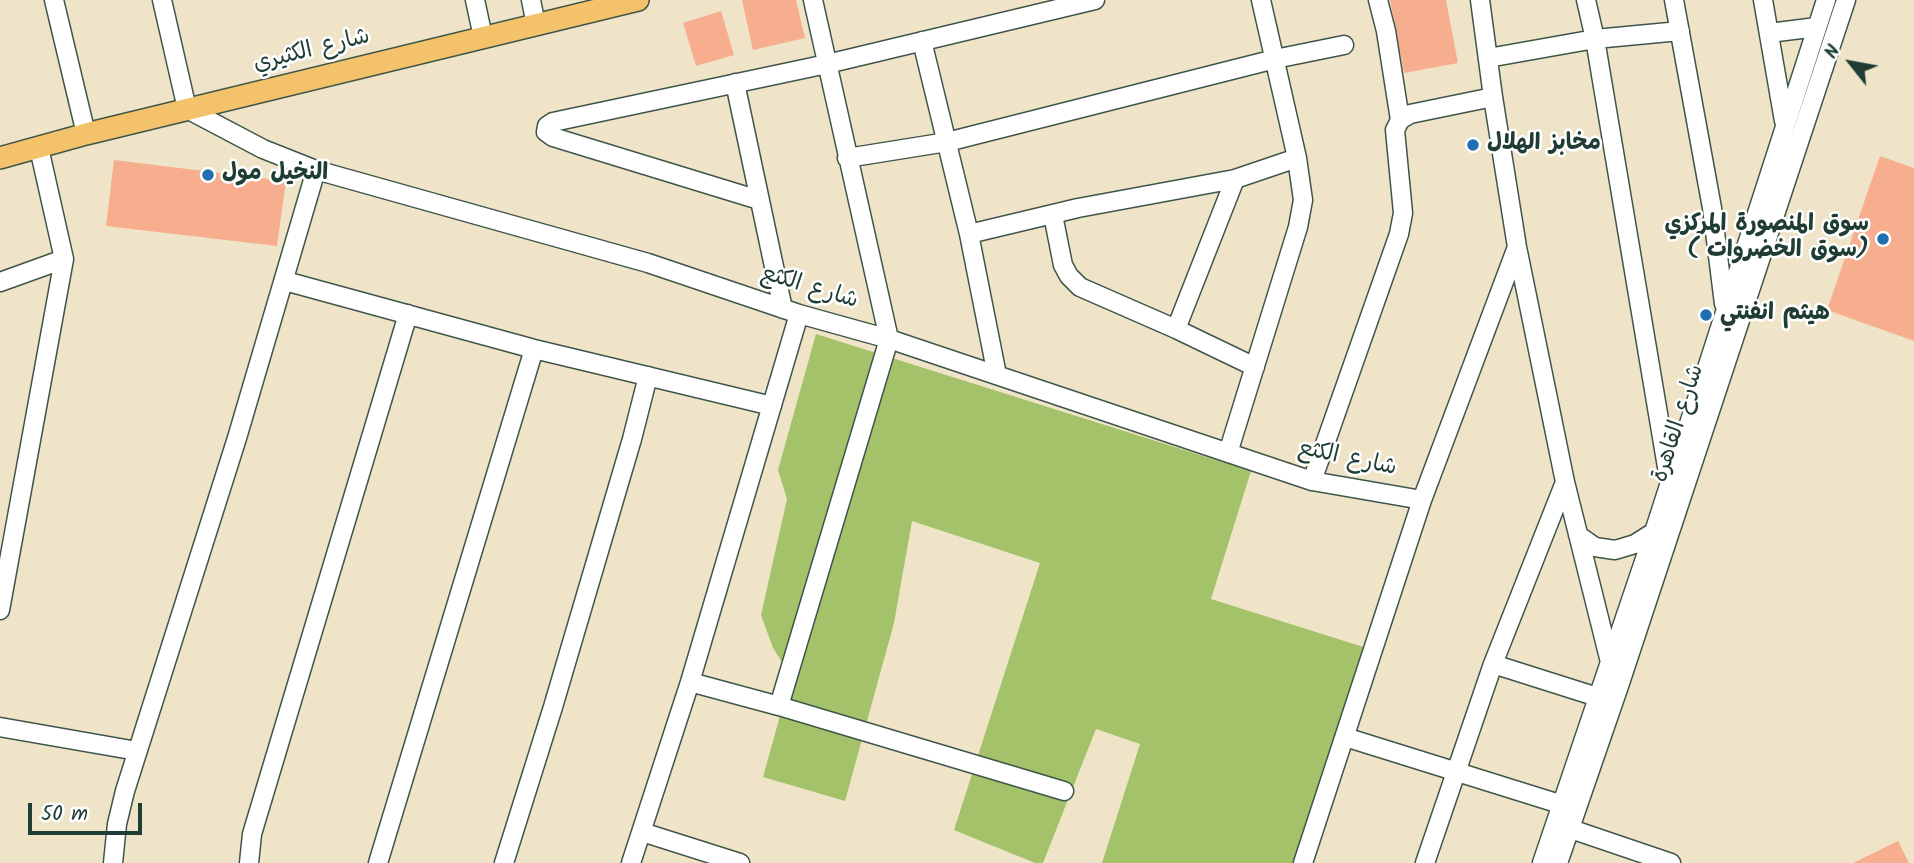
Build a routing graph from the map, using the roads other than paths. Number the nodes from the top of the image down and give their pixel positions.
1 (54, 0) edge
2 (162, 0) edge
3 (475, 0) edge
4 (531, 0) edge
5 (638, 0) edge
6 (813, 0) edge
7 (1095, 0) edge
8 (1261, 0) edge
9 (1378, 0) edge
10 (1480, 0) edge
11 (1586, 0) edge
12 (1674, 0) edge
13 (1763, 0) edge
14 (1826, 0) edge
15 (1846, 0) edge
16 (536, 25) junction
17 (1817, 27) junction
18 (1681, 31) junction
19 (1769, 33) junction
20 (483, 37) junction
21 (1595, 39) junction
22 (922, 41) junction
23 (1344, 45) dead end
24 (1488, 58) junction
25 (1275, 59) junction
26 (827, 64) junction
27 (735, 83) junction
28 (1493, 97) junction
29 (187, 109) junction
30 (1400, 120) junction
31 (1785, 126) junction
32 (86, 134) junction
33 (947, 142) junction
34 (39, 148) junction
35 (847, 158) junction
36 (1297, 158) junction
37 (0, 159) edge
38 (316, 170) junction
39 (1235, 179) junction
40 (759, 200) junction
41 (1053, 215) junction
42 (969, 234) junction
43 (1517, 247) junction
44 (64, 259) junction
45 (285, 281) junction
46 (0, 282) edge
47 (791, 311) junction
48 (1725, 311) junction
49 (408, 314) junction
50 (1176, 328) junction
51 (889, 339) junction
52 (534, 349) junction
53 (1255, 367) junction
54 (997, 374) junction
55 (648, 376) junction
56 (772, 406) junction
57 (1228, 453) junction
58 (1312, 481) junction
59 (1565, 482) junction
60 (1670, 485) junction
61 (1422, 500) junction
62 (1654, 532) junction
63 (1578, 536) junction
64 (0, 610) edge
65 (1493, 664) junction
66 (1610, 664) junction
67 (690, 682) junction
68 (1611, 695) junction
69 (779, 706) junction
70 (0, 727) edge
71 (1345, 737) junction
72 (137, 751) junction
73 (1454, 771) junction
74 (1064, 791) dead end
75 (1563, 805) junction
76 (1563, 827) junction
77 (642, 832) junction
78 (113, 863) edge
79 (250, 863) edge
80 (378, 863) edge
81 (504, 863) edge
82 (631, 863) edge
83 (740, 863) edge
84 (1303, 863) edge
85 (1424, 863) edge
86 (1542, 863) edge
87 (1558, 863) edge
88 (1671, 863) edge

1 - 32 street
2 - 29 street
3 - 20 street
4 - 16 street
5 - 16 main road, شارع الكثيري
6 - 26 street
7 - 22 street
8 - 25 street
9 - 30 street
10 - 24 street
11 - 21 street
12 - 18 street
13 - 19 street
14 - 17 street, شارع القاهرة
15 - 68 street, شارع القاهرة
16 - 20 main road, شارع الكثيري
17 - 19 street
17 - 31 street, شارع القاهرة
18 - 21 street
18 - 48 street
19 - 31 street
20 - 29 main road, شارع الكثيري
21 - 24 street
21 - 60 street
22 - 26 street
22 - 33 street
23 - 25 street
24 - 28 street
25 - 33 street
25 - 36 street
26 - 27 street
26 - 35 street
27 - 40 street
27 - 40 street
28 - 30 street
28 - 43 street
29 - 32 main road, شارع الكثيري
29 - 38 street, شارع الكثع
30 - 58 street
31 - 48 street, شارع القاهرة
32 - 34 main road, شارع الكثيري
33 - 35 street
33 - 42 street
34 - 37 main road, شارع الكثيري
34 - 44 street
35 - 51 street
36 - 39 street
36 - 53 street
38 - 45 street
38 - 47 street, شارع الكثع
39 - 41 street
39 - 50 street
40 - 47 street
41 - 42 street
41 - 50 street
42 - 54 street
43 - 59 street
43 - 61 street
44 - 46 street
44 - 64 street
45 - 49 street
45 - 72 street
47 - 51 street, شارع الكثع
47 - 56 street
48 - 60 street, شارع القاهرة
49 - 52 street
49 - 79 street
50 - 53 street
51 - 54 street, شارع الكثع
51 - 69 street
52 - 55 street
52 - 80 street
53 - 57 street
54 - 57 street, شارع الكثع
55 - 56 street
55 - 81 street
56 - 67 street
57 - 58 street, شارع الكثع
58 - 61 street, شارع الكثع
59 - 63 street
59 - 65 street
60 - 62 street, شارع القاهرة
61 - 71 street
62 - 63 street
62 - 66 street, شارع القاهرة
63 - 66 street
65 - 68 street
65 - 73 street
66 - 68 street
67 - 69 street
67 - 77 street
68 - 75 street, شارع القاهرة
68 - 76 street, شارع القاهرة
69 - 74 street
70 - 72 street
71 - 73 street
71 - 84 street
72 - 78 street
73 - 75 street
73 - 85 street
75 - 76 street, شارع القاهرة
76 - 86 street, شارع القاهرة
76 - 87 street, شارع القاهرة
76 - 88 street
77 - 82 street
77 - 83 street

